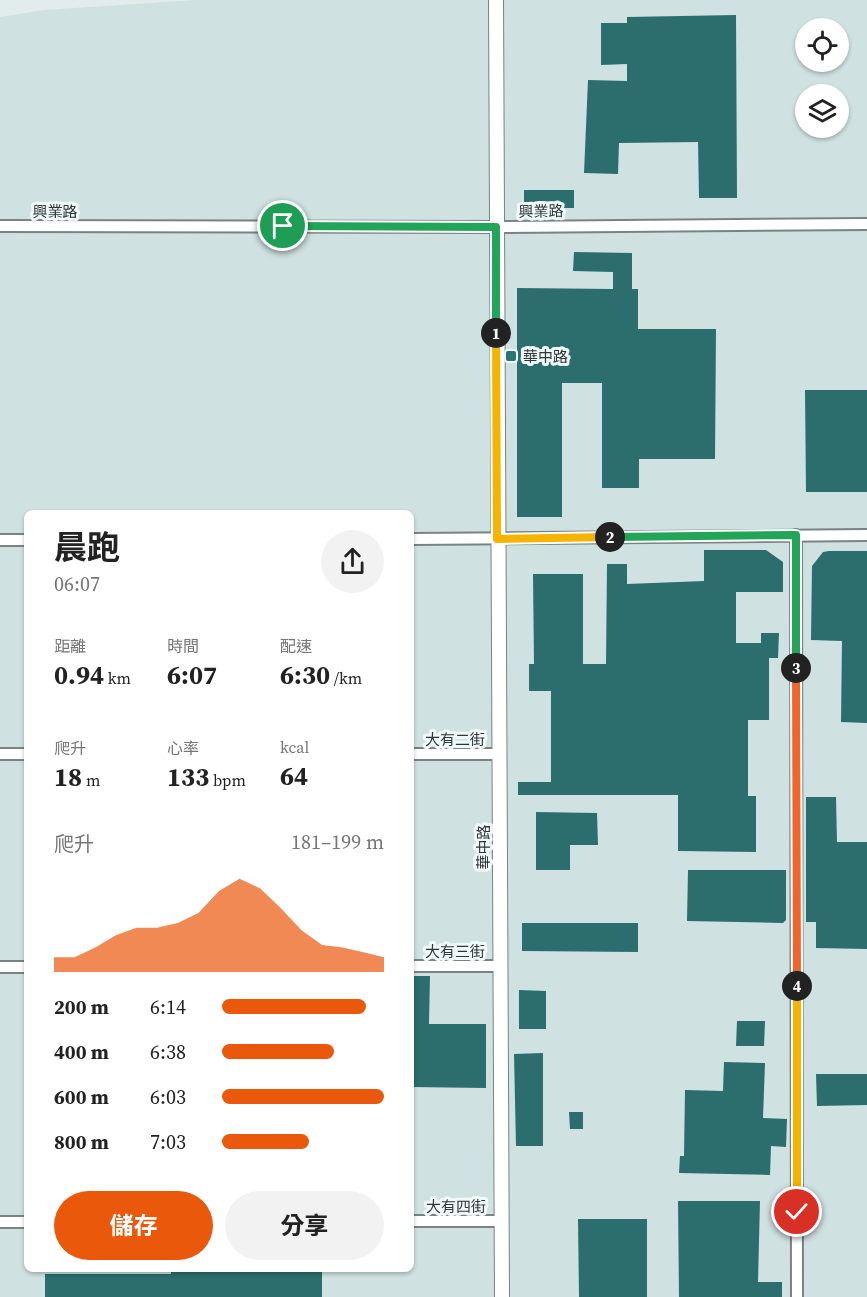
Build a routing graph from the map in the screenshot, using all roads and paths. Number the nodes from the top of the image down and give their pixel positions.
1 (496, 0) edge
2 (867, 224) edge
3 (0, 226) edge
4 (496, 227) junction
5 (796, 535) junction
6 (867, 535) edge
7 (414, 539) edge
8 (497, 539) junction
9 (0, 540) edge
10 (24, 540) edge
11 (0, 754) edge
12 (24, 754) edge
13 (414, 754) edge
14 (499, 754) junction
15 (414, 966) edge
16 (500, 966) junction
17 (0, 967) edge
18 (24, 967) edge
19 (414, 1221) edge
20 (501, 1221) junction
21 (0, 1222) edge
22 (24, 1222) edge
23 (502, 1297) edge
24 (797, 1297) edge

1 - 4 street, 華中路
2 - 4 street, 興業路
3 - 4 street, 興業路
4 - 8 street, 華中路
5 - 6 street
5 - 8 street
5 - 24 street
7 - 8 street
8 - 14 street, 華中路
9 - 10 street
11 - 12 street
13 - 14 street, 大有二街
14 - 16 street, 華中路
15 - 16 street, 大有三街
16 - 20 street, 華中路
17 - 18 street
19 - 20 street, 大有四街
20 - 23 street, 華中路
21 - 22 street

